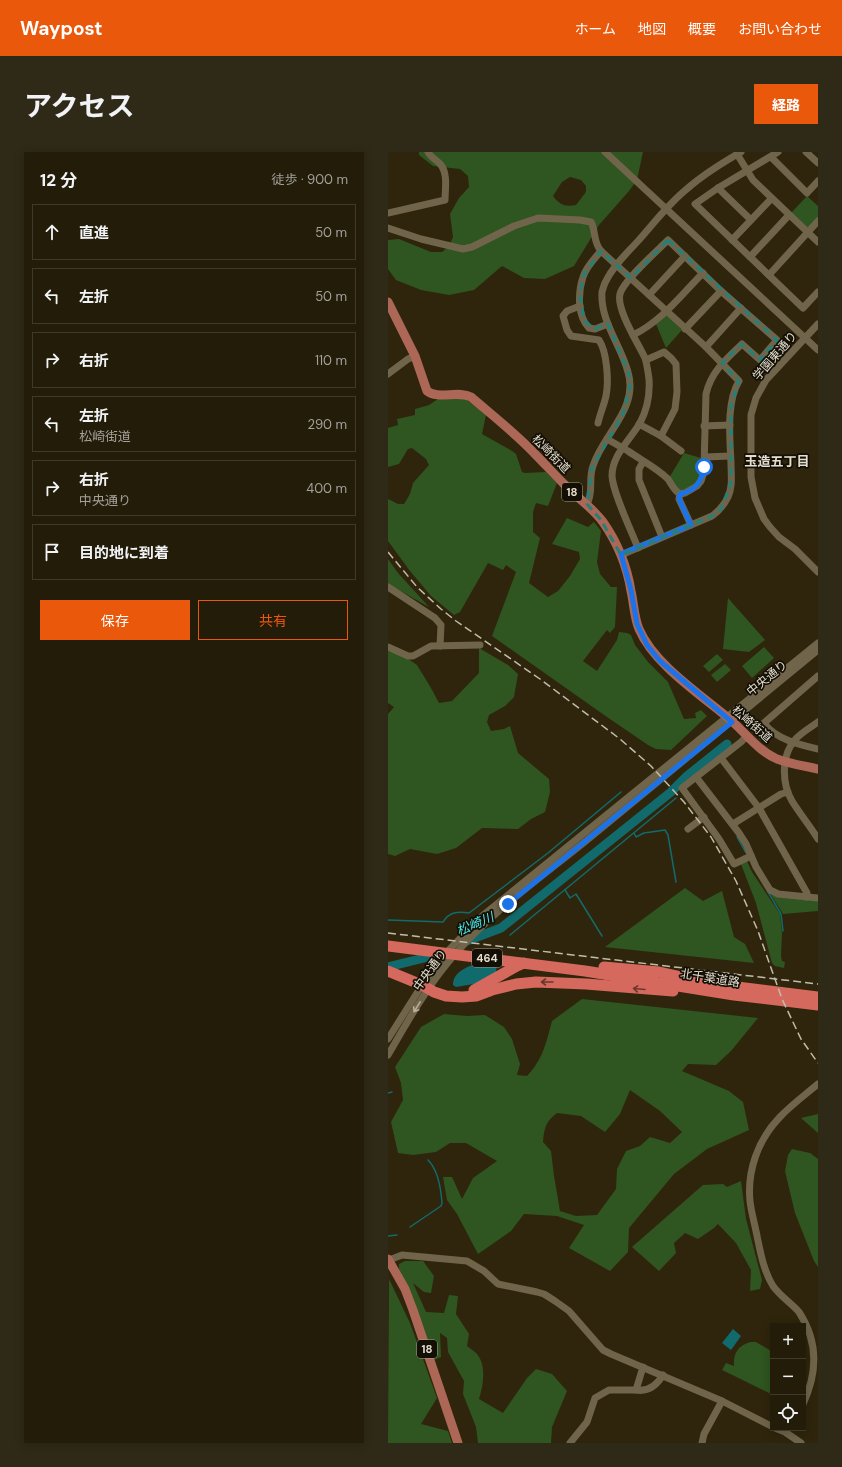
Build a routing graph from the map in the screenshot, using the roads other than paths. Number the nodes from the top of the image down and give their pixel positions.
1 (428, 152) edge
2 (605, 152) edge
3 (778, 152) edge
4 (806, 152) edge
5 (739, 153) edge
6 (771, 157) junction
7 (818, 164) edge
8 (747, 171) junction
9 (818, 181) edge
10 (718, 188) junction
11 (771, 199) junction
12 (667, 208) junction
13 (388, 213) edge
14 (789, 215) junction
15 (750, 219) junction
16 (818, 221) edge
17 (388, 228) edge
18 (807, 232) junction
19 (732, 240) junction
20 (818, 242) edge
21 (601, 251) junction
22 (685, 256) junction
23 (750, 257) junction
24 (617, 264) junction
25 (703, 272) junction
26 (769, 275) junction
27 (631, 278) junction
28 (721, 290) junction
29 (818, 292) edge
30 (649, 294) junction
31 (388, 302) edge
32 (580, 306) junction
33 (741, 308) junction
34 (666, 311) junction
35 (608, 324) junction
36 (818, 324) edge
37 (685, 329) junction
38 (633, 335) junction
39 (805, 338) junction
40 (706, 347) junction
41 (818, 350) edge
42 (415, 356) junction
43 (646, 360) junction
44 (722, 363) junction
45 (388, 374) edge
46 (598, 423) dead end
47 (639, 424) junction
48 (730, 425) junction
49 (704, 426) junction
50 (661, 436) junction
51 (607, 439) junction
52 (622, 448) junction
53 (681, 451) dead end
54 (730, 456) junction
55 (704, 457) junction
56 (643, 462) junction
57 (680, 494) junction
58 (587, 504) junction
59 (691, 525) junction
60 (662, 537) junction
61 (638, 548) junction
62 (621, 554) junction
63 (818, 572) edge
64 (388, 587) edge
65 (818, 643) edge
66 (480, 645) dead end
67 (440, 646) junction
68 (388, 647) edge
69 (818, 650) edge
70 (818, 676) edge
71 (729, 719) junction
72 (818, 722) edge
73 (747, 736) junction
74 (793, 742) junction
75 (818, 749) edge
76 (721, 758) junction
77 (786, 762) junction
78 (818, 769) edge
79 (696, 776) junction
80 (788, 792) junction
81 (759, 808) junction
82 (704, 817) junction
83 (732, 824) junction
84 (688, 829) dead end
85 (818, 839) edge
86 (751, 856) junction
87 (806, 897) junction
88 (818, 898) edge
89 (388, 946) edge
90 (587, 968) junction
91 (388, 971) edge
92 (599, 973) junction
93 (420, 985) junction
94 (718, 985) junction
95 (732, 990) junction
96 (818, 997) edge
97 (818, 1005) edge
98 (388, 1039) edge
99 (388, 1055) edge
100 (818, 1084) edge
101 (388, 1260) edge
102 (817, 1366) edge
103 (644, 1367) junction
104 (663, 1376) junction
105 (636, 1390) junction
106 (806, 1398) edge
107 (722, 1401) junction
108 (770, 1426) edge
109 (787, 1431) edge
110 (458, 1443) edge
111 (570, 1443) edge
112 (702, 1443) edge
113 (801, 1443) edge

1 - 13 street
2 - 12 street
3 - 6 street
4 - 7 street
5 - 8 street
5 - 12 street
6 - 8 street
6 - 9 street
8 - 10 street
8 - 11 street
10 - 15 street
10 - 19 street
11 - 14 street
11 - 15 street
12 - 24 street
12 - 39 street
14 - 18 street
14 - 23 street
15 - 19 street
16 - 18 street
17 - 21 street
18 - 20 street
18 - 26 street
19 - 23 street
21 - 24 street
21 - 32 street
22 - 25 street
22 - 27 street
22 - 30 street
23 - 26 street
24 - 27 street
24 - 35 street
25 - 28 street
25 - 34 street
26 - 29 street
27 - 30 street
27 - 38 street
28 - 33 street
28 - 37 street
30 - 34 street
31 - 42 main road, 松崎街道 / 18
32 - 35 street
32 - 46 street
33 - 40 street
33 - 44 street
34 - 37 street
34 - 38 street
35 - 51 street
36 - 39 street, 学園東通り
37 - 40 street
38 - 43 street
39 - 41 street
39 - 63 street, 学園東通り
40 - 44 street
42 - 45 street
42 - 58 main road, 松崎街道 / 18
43 - 47 street
43 - 50 street
44 - 48 street
44 - 49 street
47 - 50 street
47 - 52 street
48 - 49 street
48 - 54 street
49 - 55 street
50 - 53 street
51 - 52 street
51 - 58 street
52 - 56 street
52 - 61 street
54 - 55 street
54 - 59 street
55 - 57 street
56 - 57 street
56 - 60 street
57 - 59 street
58 - 62 main road, 松崎街道 / 18
59 - 60 street
60 - 61 street
61 - 62 street
62 - 71 main road, 松崎街道 / 18
64 - 67 street
65 - 71 street, 中央通り
66 - 67 street
67 - 68 street
69 - 71 street, 中央通り
70 - 74 street
71 - 73 main road, 松崎街道 / 18
71 - 93 street, 中央通り
72 - 74 street
73 - 76 street
73 - 77 main road, 松崎街道 / 18
74 - 75 street
74 - 77 street
76 - 79 street
76 - 81 street
77 - 78 main road, 松崎街道 / 18
77 - 80 street
79 - 82 street
79 - 83 street
80 - 81 street
80 - 85 street
81 - 83 street
81 - 87 street
82 - 84 street
82 - 86 street
83 - 86 street
86 - 87 street
87 - 88 street
89 - 90 highway, 北千葉道路 / 464
90 - 92 highway, 北千葉道路 / 464
90 - 93 highway
90 - 94 highway
91 - 93 highway
92 - 94 highway, 北千葉道路 / 464
92 - 95 highway, 北千葉道路 / 464
95 -> 93 highway
93 - 98 street, 中央通り
93 -> 99 street, 中央通り
94 - 95 highway, 北千葉道路 / 464
95 - 96 highway, 北千葉道路 / 464
95 - 97 highway, 北千葉道路 / 464
100 - 102 street
101 - 103 street
101 - 110 main road, 18
102 - 106 street
103 - 104 street
103 - 105 street
104 - 105 street
104 - 107 street
105 - 111 street
107 - 108 street
107 - 112 street
109 - 113 street

